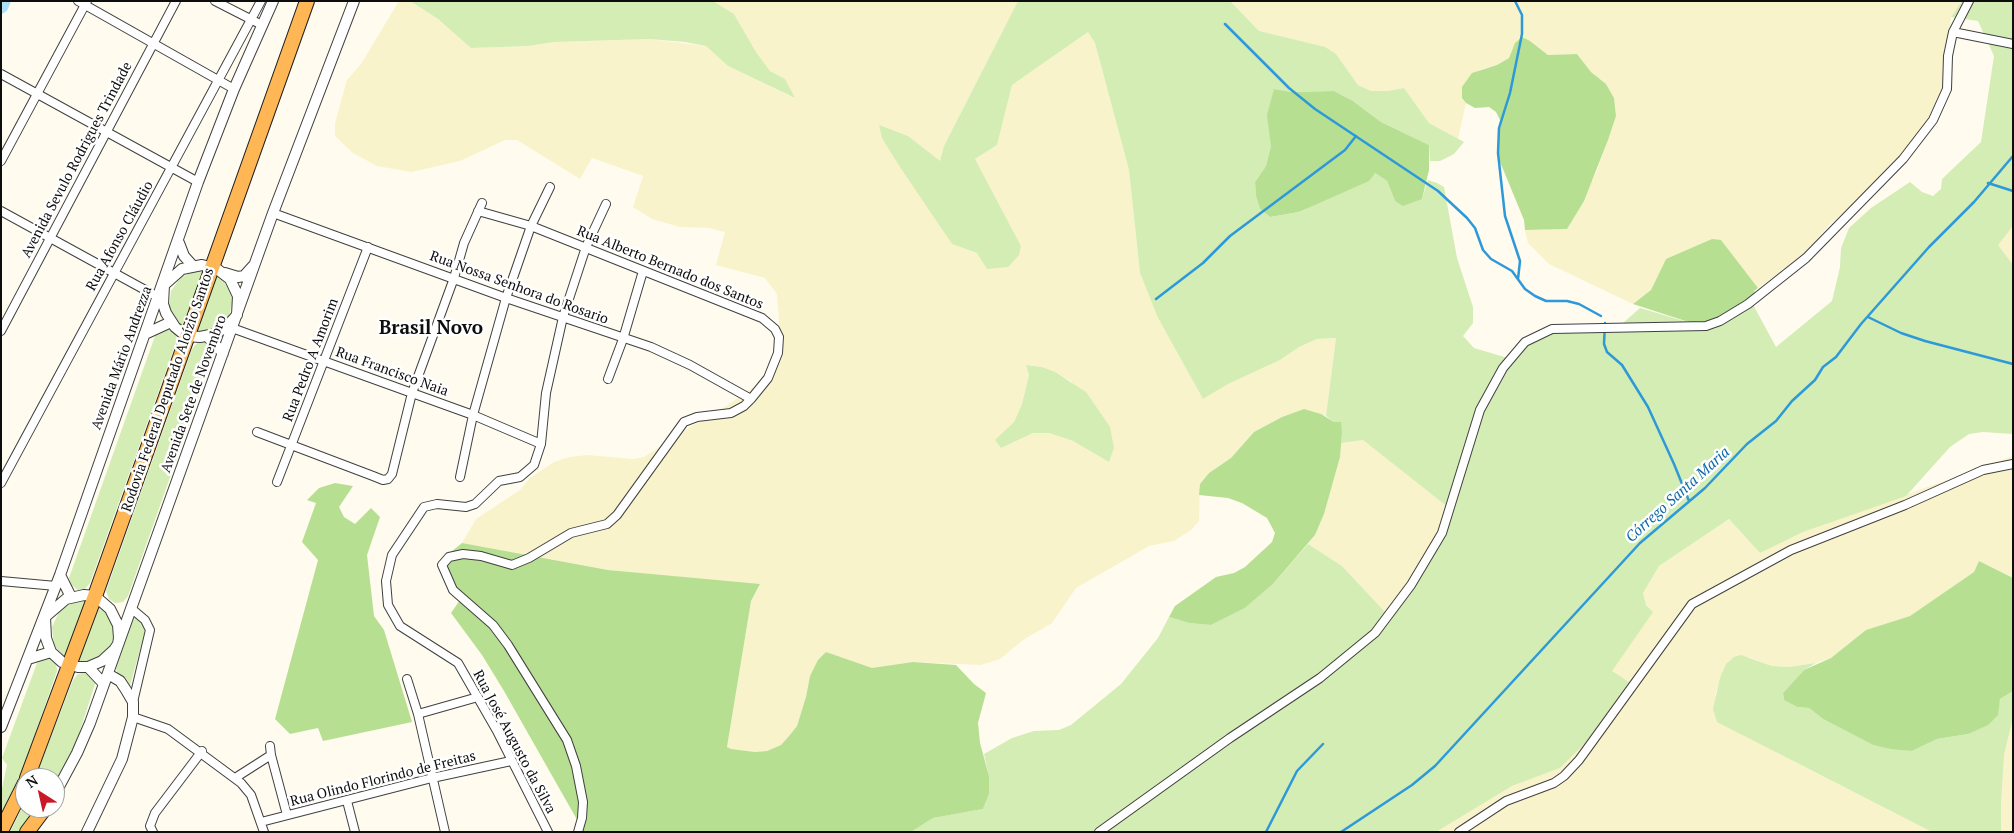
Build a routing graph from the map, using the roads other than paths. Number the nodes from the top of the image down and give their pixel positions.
1 (176, 1) edge
2 (215, 1) edge
3 (261, 1) edge
4 (273, 1) edge
5 (307, 1) edge
6 (354, 1) edge
7 (1969, 1) edge
8 (83, 3) edge
9 (251, 20) junction
10 (262, 25) junction
11 (1953, 32) junction
12 (154, 44) junction
13 (2013, 44) edge
14 (1, 74) edge
15 (219, 80) junction
16 (234, 89) junction
17 (36, 94) junction
18 (108, 132) junction
19 (1, 161) edge
20 (173, 166) junction
21 (198, 182) junction
22 (550, 187) dead end
23 (482, 203) dead end
24 (606, 204) dead end
25 (1, 211) edge
26 (478, 211) junction
27 (273, 213) junction
28 (531, 226) junction
29 (50, 236) junction
30 (178, 243) junction
31 (368, 247) junction
32 (586, 248) junction
33 (256, 261) junction
34 (193, 266) junction
35 (217, 269) junction
36 (643, 271) junction
37 (114, 272) junction
38 (454, 278) junction
39 (164, 285) junction
40 (158, 296) junction
41 (506, 298) junction
42 (237, 315) junction
43 (563, 317) junction
44 (170, 322) junction
45 (232, 328) junction
46 (1, 331) edge
47 (145, 334) junction
48 (186, 336) junction
49 (208, 336) junction
50 (623, 338) junction
51 (222, 353) junction
52 (325, 361) junction
53 (608, 379) dead end
54 (412, 393) junction
55 (751, 400) junction
56 (473, 415) junction
57 (257, 432) dead end
58 (292, 444) junction
59 (542, 444) junction
60 (2013, 464) edge
61 (460, 476) dead end
62 (277, 482) dead end
63 (1, 483) edge
64 (60, 575) junction
65 (1, 581) edge
66 (56, 586) junction
67 (95, 596) junction
68 (71, 597) junction
69 (132, 609) junction
70 (45, 617) junction
71 (118, 644) junction
72 (51, 652) junction
73 (28, 659) junction
74 (69, 666) junction
75 (88, 667) junction
76 (103, 678) junction
77 (407, 679) dead end
78 (478, 697) junction
79 (133, 702) junction
80 (418, 714) junction
81 (133, 717) junction
82 (1, 727) edge
83 (270, 746) dead end
84 (202, 752) junction
85 (272, 756) junction
86 (511, 761) junction
87 (31, 768) edge
88 (65, 775) edge
89 (235, 778) junction
90 (432, 778) junction
91 (347, 801) junction
92 (15, 803) edge
93 (287, 815) junction
94 (38, 818) edge
95 (40, 818) edge
96 (261, 822) junction
97 (1, 831) edge
98 (27, 832) edge
99 (32, 832) edge
100 (87, 832) edge
101 (153, 832) edge
102 (264, 832) edge
103 (355, 832) edge
104 (445, 832) edge
105 (548, 832) edge
106 (578, 832) edge
107 (1099, 832) edge
108 (1459, 832) edge

1 - 12 street, Avenida Sevulo Rodrigues Trindade
2 - 9 street
3 - 9 street, Rua Afonso Cláudio
4 - 10 street, Avenida Mário Andrezza
5 - 35 highway, Rodovia Federal Deputado Aloízio Santos
6 - 27 street, Avenida Sete de Novembro
7 - 11 street
8 - 12 street
8 - 17 street
9 - 10 street
9 - 15 street, Rua Afonso Cláudio
10 - 16 street, Avenida Mário Andrezza
11 - 13 street
11 - 107 street
12 - 15 street
12 - 18 street, Avenida Sevulo Rodrigues Trindade
14 - 17 street
15 - 16 street
15 - 20 street, Rua Afonso Cláudio
16 - 21 street, Avenida Mário Andrezza
17 - 18 street
17 - 19 street
18 - 20 street
18 - 29 street, Avenida Sevulo Rodrigues Trindade
20 - 21 street
20 - 37 street, Rua Afonso Cláudio
21 - 30 street, Avenida Mário Andrezza
22 - 28 street
23 - 26 street
24 - 32 street
25 - 29 street
26 - 28 street, Rua Alberto Bernado dos Santos
26 - 38 street
27 - 31 street, Rua Nossa Senhora do Rosario
27 - 33 street, Avenida Sete de Novembro
28 - 32 street, Rua Alberto Bernado dos Santos
28 - 41 street
29 - 37 street
29 - 46 street, Avenida Sevulo Rodrigues Trindade
30 - 34 street
30 - 39 street, Avenida Mário Andrezza
31 - 38 street, Rua Nossa Senhora do Rosario
31 - 52 street, Rua Pedro A Amorim
32 - 36 street, Rua Alberto Bernado dos Santos
32 - 43 street
33 - 35 street
33 - 42 street, Avenida Sete de Novembro
34 - 35 street
34 - 39 street
35 - 42 street
35 - 48 highway, Rodovia Federal Deputado Aloízio Santos
36 - 50 street
36 - 55 street, Rua Alberto Bernado dos Santos
37 - 40 street
37 - 63 street, Rua Afonso Cláudio
38 - 41 street, Rua Nossa Senhora do Rosario
38 - 54 street
39 - 40 street, Avenida Mário Andrezza
39 - 44 street
40 - 47 street, Avenida Mário Andrezza
41 - 43 street, Rua Nossa Senhora do Rosario
41 - 56 street
42 - 45 street, Avenida Sete de Novembro
42 - 49 street
43 - 50 street, Rua Nossa Senhora do Rosario
43 - 59 street
44 - 47 street
44 - 48 street
45 - 51 street, Avenida Sete de Novembro
45 - 52 street, Rua Francisco Naia
47 - 64 street, Avenida Mário Andrezza
48 - 49 street
48 - 67 highway, Rodovia Federal Deputado Aloízio Santos
49 - 51 street
50 - 53 street
50 - 55 street, Rua Nossa Senhora do Rosario
51 - 69 street, Avenida Sete de Novembro
52 - 54 street, Rua Francisco Naia
52 - 58 street, Rua Pedro A Amorim
54 - 56 street, Rua Francisco Naia
54 - 58 street
55 - 106 street
56 - 59 street, Rua Francisco Naia
56 - 61 street
57 - 58 street
58 - 62 street, Rua Pedro A Amorim
59 - 78 street, Rua José Augusto da Silva
60 - 108 street
64 - 66 street, Avenida Mário Andrezza
64 - 68 street
65 - 66 street
66 - 70 street, Avenida Mário Andrezza
67 - 68 street
67 - 71 street
67 - 74 highway, Rodovia Federal Deputado Aloízio Santos
68 - 70 street
69 - 71 street, Avenida Sete de Novembro
69 - 79 street
70 - 72 street
70 - 73 street, Avenida Mário Andrezza
71 - 75 street
71 - 76 street, Avenida Sete de Novembro
72 - 73 street
72 - 74 street
73 - 82 street, Avenida Mário Andrezza
74 - 75 street
74 - 87 highway, Rodovia Federal Deputado Aloízio Santos
75 - 76 street
76 - 79 street
76 - 88 street, Avenida Sete de Novembro
77 - 80 street
78 - 80 street
78 - 86 street, Rua José Augusto da Silva
79 - 81 street
80 - 90 street
81 - 84 street
81 - 100 street
83 - 85 street
84 - 89 street
84 - 101 street
85 - 89 street
85 - 93 street
86 - 90 street, Rua Olindo Florindo de Freitas
86 - 105 street, Rua José Augusto da Silva
89 - 96 street
90 - 91 street, Rua Olindo Florindo de Freitas
90 - 104 street
91 - 93 street, Rua Olindo Florindo de Freitas
91 - 103 street
92 - 97 highway
93 - 96 street, Rua Olindo Florindo de Freitas
94 - 98 highway
95 - 99 street
96 - 102 street

